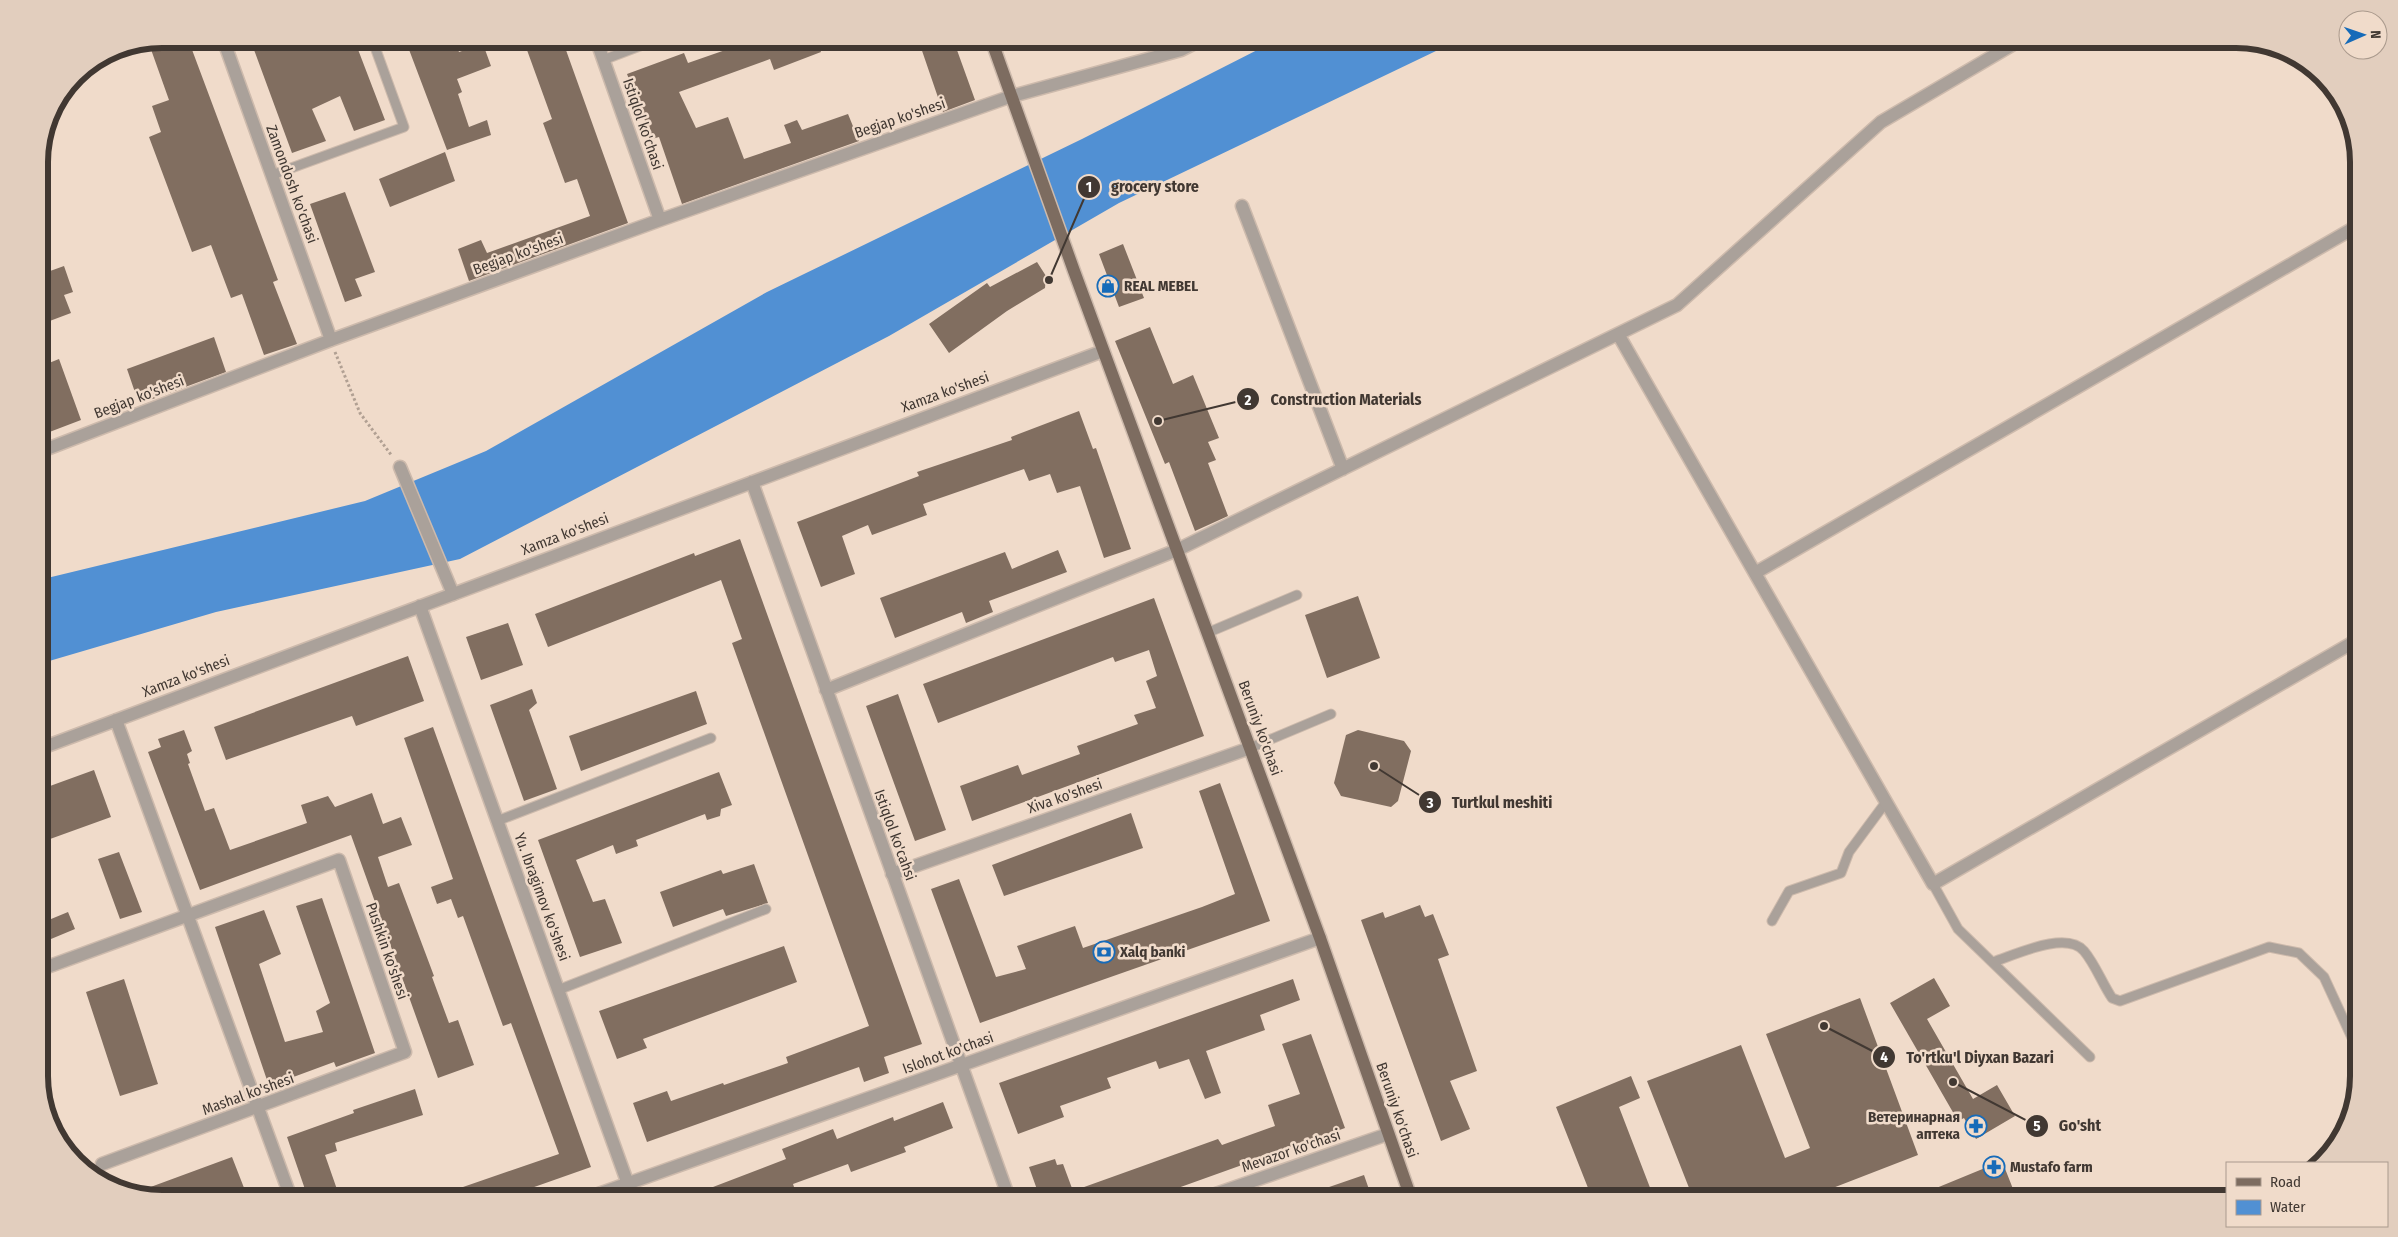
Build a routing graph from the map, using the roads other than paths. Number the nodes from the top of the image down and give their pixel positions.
1 (227, 48) edge
2 (375, 48) edge
3 (599, 48) edge
4 (635, 48) edge
5 (994, 48) edge
6 (1166, 48) edge
7 (2007, 48) edge
8 (604, 60) junction
9 (1012, 96) junction
10 (272, 175) junction
11 (1242, 206) dead end
12 (660, 220) junction
13 (2350, 230) edge
14 (1618, 334) junction
15 (330, 340) junction
16 (1103, 350) junction
17 (48, 449) edge
18 (400, 466) road end
19 (1343, 469) junction
20 (752, 482) junction
21 (1176, 550) junction
22 (1755, 574) junction
23 (453, 594) junction
24 (1297, 595) dead end
25 (420, 606) junction
26 (1207, 634) junction
27 (2350, 643) edge
28 (826, 690) junction
29 (1331, 714) dead end
30 (116, 720) junction
31 (711, 738) dead end
32 (48, 746) edge
33 (1250, 748) junction
34 (1886, 802) junction
35 (497, 820) junction
36 (892, 874) junction
37 (1933, 884) junction
38 (766, 909) dead end
39 (188, 916) junction
40 (1772, 921) dead end
41 (1320, 938) junction
42 (1993, 962) junction
43 (48, 967) edge
44 (558, 990) junction
45 (2350, 1033) edge
46 (405, 1052) joint
47 (2090, 1057) dead end
48 (960, 1066) junction
49 (258, 1108) junction
50 (1388, 1134) junction
51 (102, 1164) dead end
52 (628, 1184) junction
53 (288, 1190) edge
54 (610, 1190) edge
55 (630, 1190) edge
56 (1006, 1190) edge
57 (1227, 1190) edge
58 (1408, 1190) edge

1 - 10 street, Zamondosh ko'chasi
2 - 10 lane
3 - 8 street, Istiqlol ko'chasi
4 - 8 lane
5 - 9 main road
6 - 9 street, Begjap ko'shesi
7 - 14 street
8 - 12 street, Istiqlol ko'chasi
9 - 12 street, Begjap ko'shesi
9 - 16 main road, Beruniy ko'chasi
10 - 15 street, Zamondosh ko'chasi
11 - 19 street
12 - 15 street, Begjap ko'shesi
13 - 22 street
14 - 19 street
14 - 22 street
15 - 17 street, Begjap ko'shesi
16 - 20 street, Xamza ko'shesi
16 - 21 main road, Beruniy ko'chasi
18 - 23 street
19 - 21 street
20 - 23 street, Xamza ko'shesi
20 - 28 street, Istiqlol ko'cahsi
21 - 26 main road, Beruniy ko'chasi
21 - 28 street
22 - 34 street
23 - 25 street, Xamza ko'shesi
24 - 26 lane
25 - 30 street, Xamza ko'shesi
25 - 35 street, Yu. Ibragimov ko'shesi
26 - 33 main road, Beruniy ko'chasi
27 - 37 street
28 - 36 street, Istiqlol ko'cahsi
29 - 33 lane
30 - 32 street, Xamza ko'shesi
30 - 39 street
31 - 35 lane
33 - 36 street, Xiva ko'shesi
33 - 41 main road, Beruniy ko'chasi
34 - 37 street
34 - 40 lane
35 - 44 street, Yu. Ibragimov ko'shesi
36 - 48 street, Istiqlol ko'cahsi
37 - 42 lane
38 - 44 lane
39 - 43 street
39 - 46 street, Pushkin ko'shesi
39 - 49 street
41 - 48 street, Islohot ko'chasi
41 - 50 main road, Beruniy ko'chasi
42 - 45 lane
42 - 47 lane
44 - 52 street, Yu. Ibragimov ko'shesi
46 - 49 street, Mashal ko'shesi
48 - 52 street, Islohot ko'chasi
48 - 56 street, Istiqlol ko'cahsi
49 - 51 street, Mashal ko'shesi
49 - 53 street
50 - 57 street, Mevazor ko'chasi
50 - 58 main road, Beruniy ko'chasi
52 - 54 street, Islohot ko'chasi
52 - 55 street, Yu. Ibragimov ko'shesi

